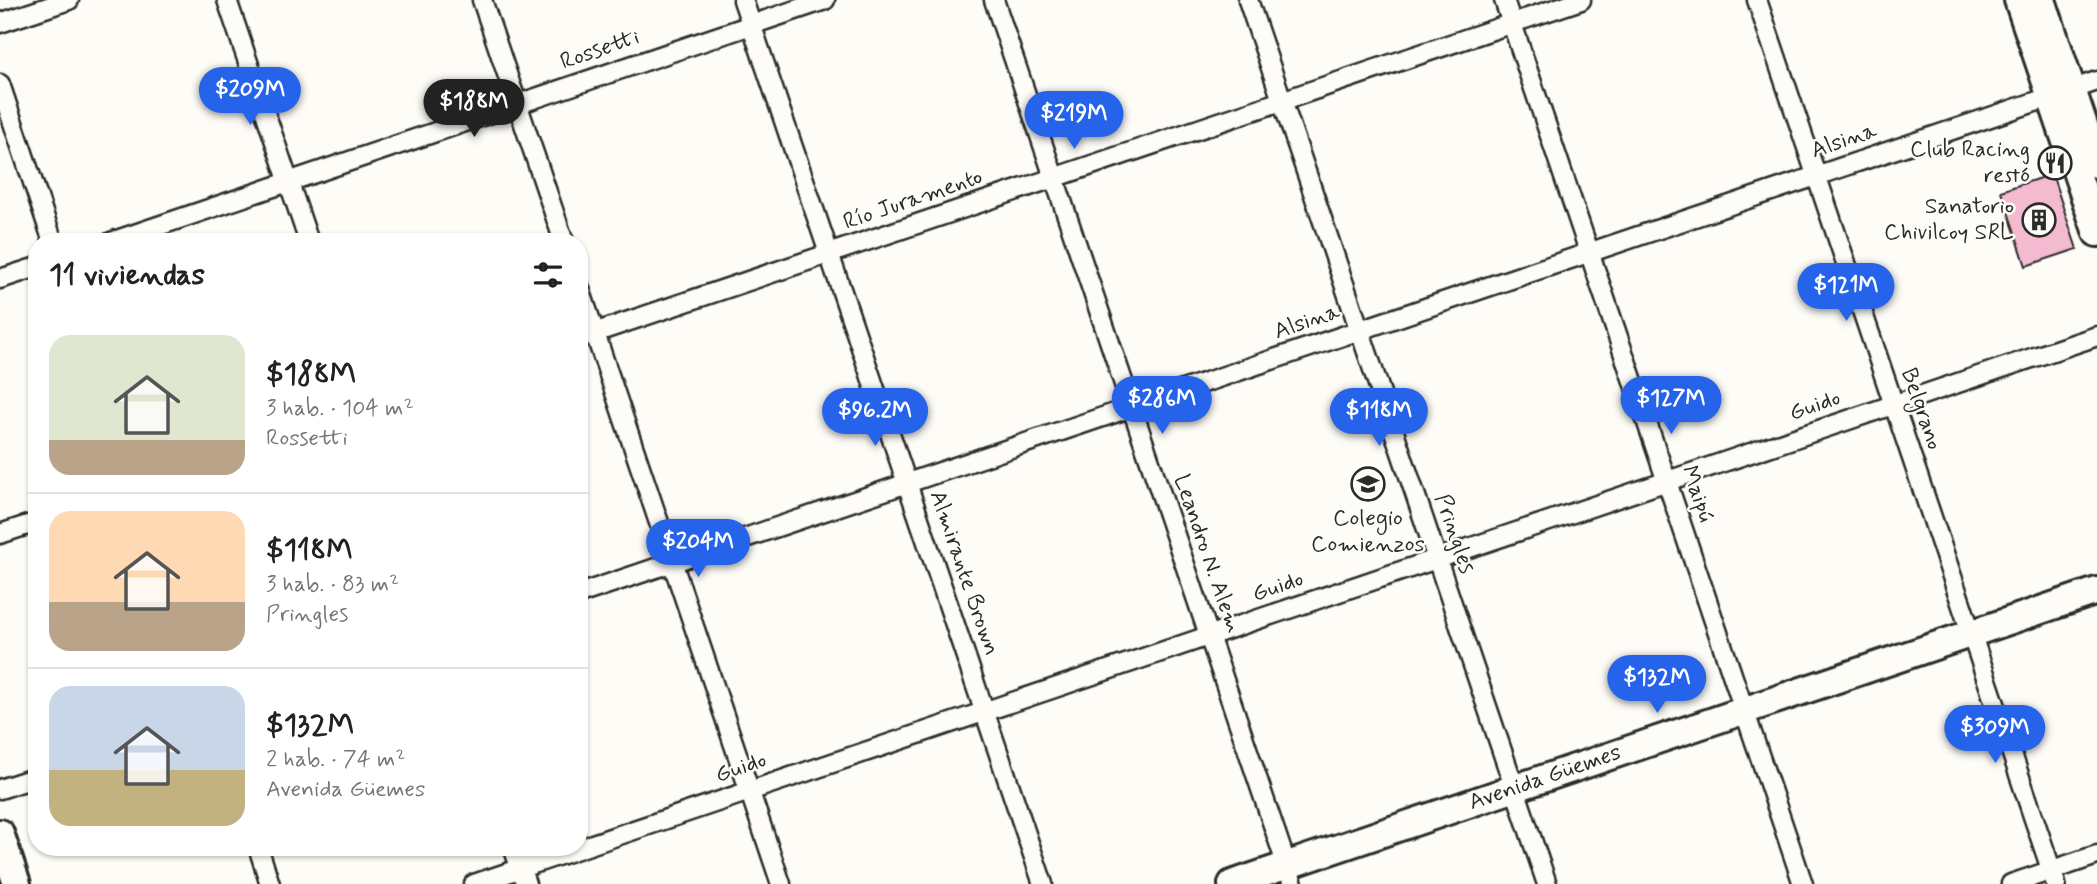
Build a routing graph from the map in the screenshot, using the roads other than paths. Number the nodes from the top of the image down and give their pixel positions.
1 (69, 0) edge
2 (227, 0) edge
3 (482, 0) edge
4 (743, 0) edge
5 (825, 0) edge
6 (994, 0) edge
7 (1248, 0) edge
8 (1504, 0) edge
9 (1581, 0) edge
10 (1757, 0) edge
11 (2018, 0) edge
12 (2042, 0) edge
13 (0, 23) edge
14 (1512, 23) junction
15 (751, 25) junction
16 (2097, 81) edge
17 (0, 84) edge
18 (2061, 93) junction
19 (1282, 101) junction
20 (517, 104) junction
21 (2097, 164) edge
22 (1816, 176) junction
23 (1055, 178) junction
24 (288, 182) junction
25 (50, 233) edge
26 (138, 233) edge
27 (306, 233) edge
28 (561, 233) edge
29 (2097, 233) edge
30 (1589, 253) junction
31 (829, 254) junction
32 (28, 270) edge
33 (0, 279) edge
34 (1360, 330) junction
35 (588, 336) edge
36 (2097, 336) edge
37 (588, 339) edge
38 (1894, 405) junction
39 (1132, 407) junction
40 (907, 482) junction
41 (1667, 482) junction
42 (28, 525) edge
43 (0, 534) edge
44 (1437, 559) junction
45 (672, 562) junction
46 (588, 591) edge
47 (2097, 592) edge
48 (1971, 634) junction
49 (1209, 636) junction
50 (986, 711) junction
51 (1744, 711) junction
52 (28, 780) edge
53 (1515, 788) junction
54 (0, 789) edge
55 (750, 791) junction
56 (0, 833) edge
57 (588, 852) edge
58 (2097, 855) edge
59 (261, 856) edge
60 (516, 856) edge
61 (576, 856) edge
62 (1290, 874) edge
63 (523, 876) edge
64 (2054, 877) edge
65 (17, 884) edge
66 (270, 884) edge
67 (474, 884) edge
68 (781, 884) edge
69 (1043, 884) edge
70 (1232, 884) edge
71 (1547, 884) edge
72 (1802, 884) edge
73 (2011, 884) edge

1 - 13 street
2 - 24 street
3 - 20 street
4 - 15 street, Almirante Brown
5 - 15 street, Rossetti
6 - 23 street, Leandro N. Alem
7 - 19 street, Pringles
8 - 14 street, Maipú
9 - 14 street, Río Juramento
10 - 22 street, Belgrano
11 - 18 main road
12 - 18 main road
14 - 19 street, Río Juramento
14 - 30 street, Maipú
15 - 20 street, Rossetti
15 - 31 street, Almirante Brown
16 - 18 street, Alsina
17 - 25 street
18 - 21 main road
18 - 22 street, Alsina
18 - 29 main road
19 - 23 street, Río Juramento
19 - 34 street, Pringles
20 - 24 street, Rossetti
20 - 28 street
22 - 30 street, Alsina
22 - 38 street, Belgrano
23 - 31 street, Río Juramento
23 - 39 street, Leandro N. Alem
24 - 26 street, Rossetti
24 - 27 street
30 - 34 street, Alsina
30 - 41 street, Maipú
31 - 35 street, Río Juramento
31 - 40 street, Almirante Brown
32 - 33 street
34 - 39 street, Alsina
34 - 44 street, Pringles
36 - 38 street, Guido
37 - 45 street
38 - 41 street, Guido
38 - 48 street, Belgrano
39 - 40 street, Alsina
39 - 49 street, Leandro N. Alem
40 - 45 street, Alsina
40 - 50 street, Almirante Brown
41 - 44 street, Guido
41 - 51 street, Maipú
42 - 43 street
44 - 49 street, Guido
44 - 53 street, Pringles
45 - 46 street, Alsina
45 - 55 street
47 - 48 main road, Avenida Güemes
48 - 51 main road, Avenida Güemes
48 - 64 street, Belgrano
49 - 50 street, Guido
49 - 62 street, Leandro N. Alem
50 - 55 street, Guido
50 - 69 street, Almirante Brown
51 - 53 main road, Avenida Güemes
51 - 72 street, Maipú
52 - 54 street
53 - 62 main road, Avenida Güemes
53 - 71 street, Pringles
55 - 57 street, Guido
55 - 68 street
56 - 65 main road
58 - 64 street
59 - 66 street
60 - 63 street
61 - 63 street, Guido
62 - 70 main road, Avenida Güemes
63 - 67 street, Guido
64 - 73 street

